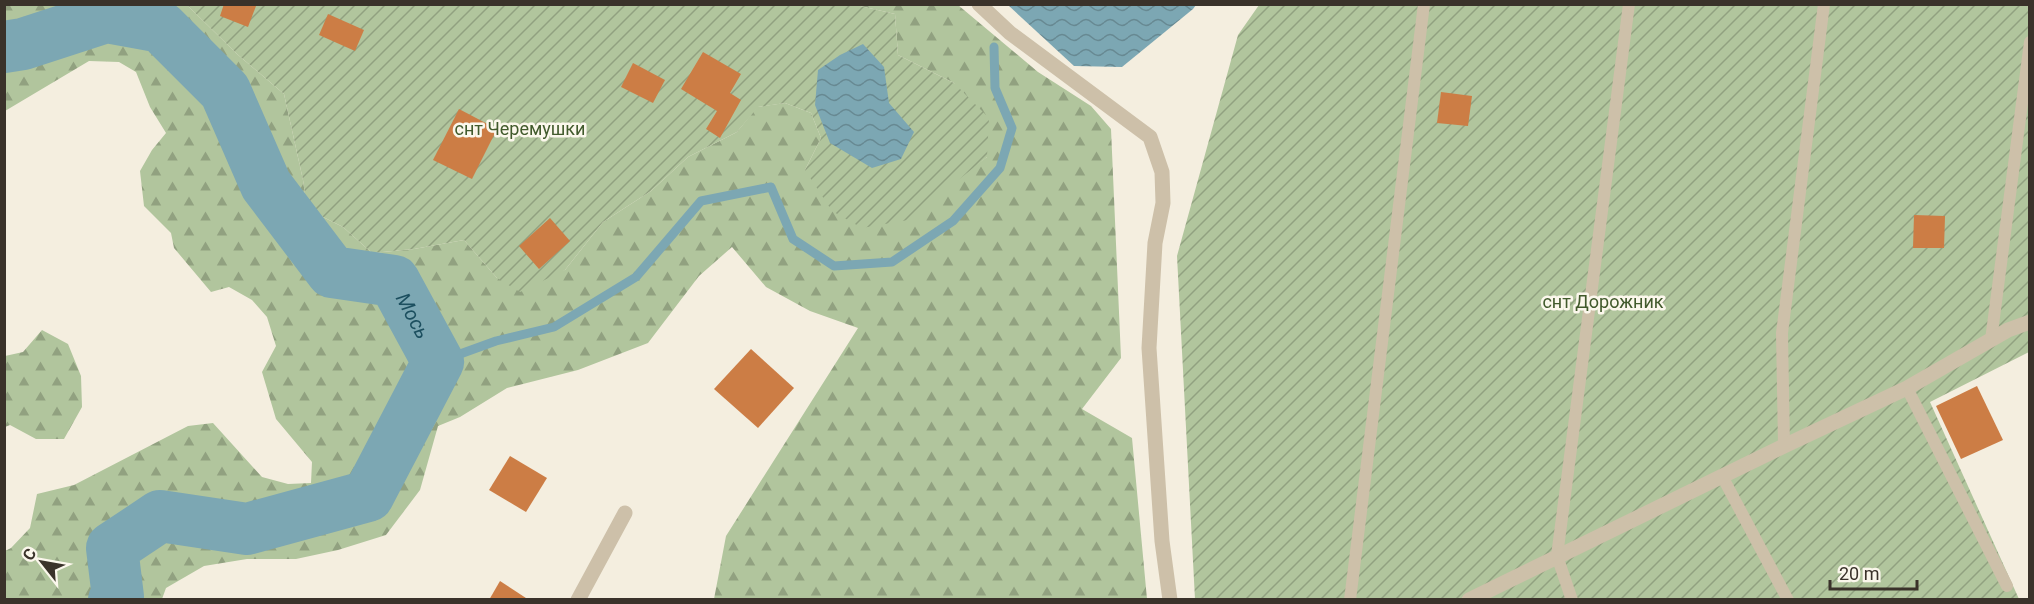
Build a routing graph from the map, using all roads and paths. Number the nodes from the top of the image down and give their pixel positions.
1 (979, 4) edge
2 (1424, 4) edge
3 (1629, 4) edge
4 (1824, 4) edge
5 (2030, 42) edge
6 (2030, 322) edge
7 (1991, 340) junction
8 (1907, 388) junction
9 (1784, 446) junction
10 (1722, 476) junction
11 (625, 513) dead end
12 (1557, 556) junction
13 (2007, 586) dead end
14 (578, 600) edge
15 (1170, 600) edge
16 (1350, 600) edge
17 (1469, 600) edge
18 (1572, 600) edge
19 (1788, 600) edge

1 - 15 street
2 - 16 lane
3 - 12 lane
4 - 9 lane
5 - 7 lane
6 - 7 street
7 - 8 street
8 - 9 street
8 - 13 lane
9 - 10 street
10 - 12 street
10 - 19 lane
11 - 14 street
12 - 17 street
12 - 18 lane

